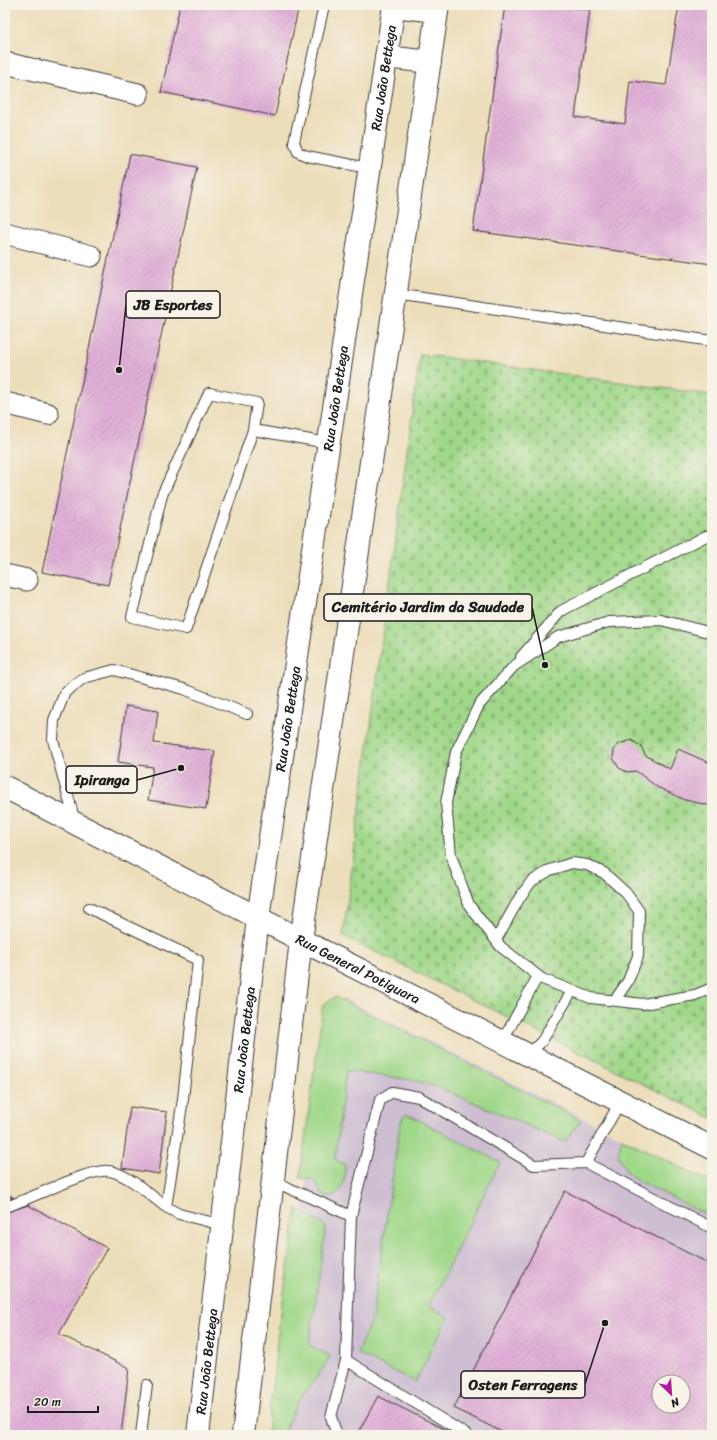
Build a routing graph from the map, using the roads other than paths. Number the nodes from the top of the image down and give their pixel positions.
1 (324, 5) edge
2 (394, 6) edge
3 (438, 8) edge
4 (386, 57) junction
5 (430, 62) junction
6 (5, 63) edge
7 (138, 94) dead end
8 (368, 168) junction
9 (5, 233) edge
10 (92, 256) dead end
11 (396, 294) junction
12 (712, 341) edge
13 (5, 403) edge
14 (48, 414) dead end
15 (253, 430) junction
16 (328, 443) junction
17 (712, 536) edge
18 (5, 575) edge
19 (27, 580) dead end
20 (712, 633) edge
21 (514, 666) junction
22 (247, 714) dead end
23 (5, 787) edge
24 (75, 824) junction
25 (89, 908) dead end
26 (258, 918) junction
27 (301, 940) junction
28 (496, 940) junction
29 (538, 976) junction
30 (712, 988) edge
31 (572, 991) junction
32 (615, 1000) junction
33 (502, 1042) junction
34 (528, 1055) junction
35 (620, 1102) junction
36 (712, 1148) edge
37 (586, 1163) junction
38 (273, 1181) junction
39 (5, 1207) edge
40 (166, 1207) junction
41 (351, 1216) junction
42 (222, 1224) junction
43 (712, 1228) edge
44 (346, 1360) junction
45 (147, 1386) dead end
46 (141, 1435) edge
47 (198, 1435) edge
48 (243, 1435) edge
49 (337, 1435) edge
50 (468, 1435) edge

1 - 8 lane
2 - 3 main road
2 - 4 main road, Rua João Bettega
3 - 5 main road
4 - 5 main road
4 - 8 main road, Rua João Bettega
5 - 11 main road
6 - 7 street
8 - 16 main road, Rua João Bettega
9 - 10 street
11 - 12 lane
11 - 27 main road
13 - 14 street
15 - 15 lane
15 - 16 lane
16 - 26 main road, Rua João Bettega
17 - 21 lane
18 - 19 street
20 - 21 lane
21 - 28 lane
22 - 24 lane
23 - 24 main road, Rua General Potiguara
24 - 26 main road, Rua General Potiguara
25 - 40 lane
26 - 27 main road, Rua General Potiguara
26 - 42 main road, Rua João Bettega
27 - 33 main road, Rua General Potiguara
27 - 38 main road
28 - 29 lane
28 - 32 lane
29 - 31 lane
29 - 33 lane
30 - 32 lane
31 - 32 lane
31 - 34 lane
33 - 34 main road, Rua General Potiguara
34 - 35 main road, Rua General Potiguara
35 - 36 main road, Rua General Potiguara
35 - 37 lane
37 - 41 lane
37 - 43 lane
38 - 41 lane
38 - 48 main road
39 - 40 lane
40 - 42 lane
41 - 44 lane
42 - 47 main road, Rua João Bettega
44 - 49 lane
44 - 50 lane
45 - 46 lane

